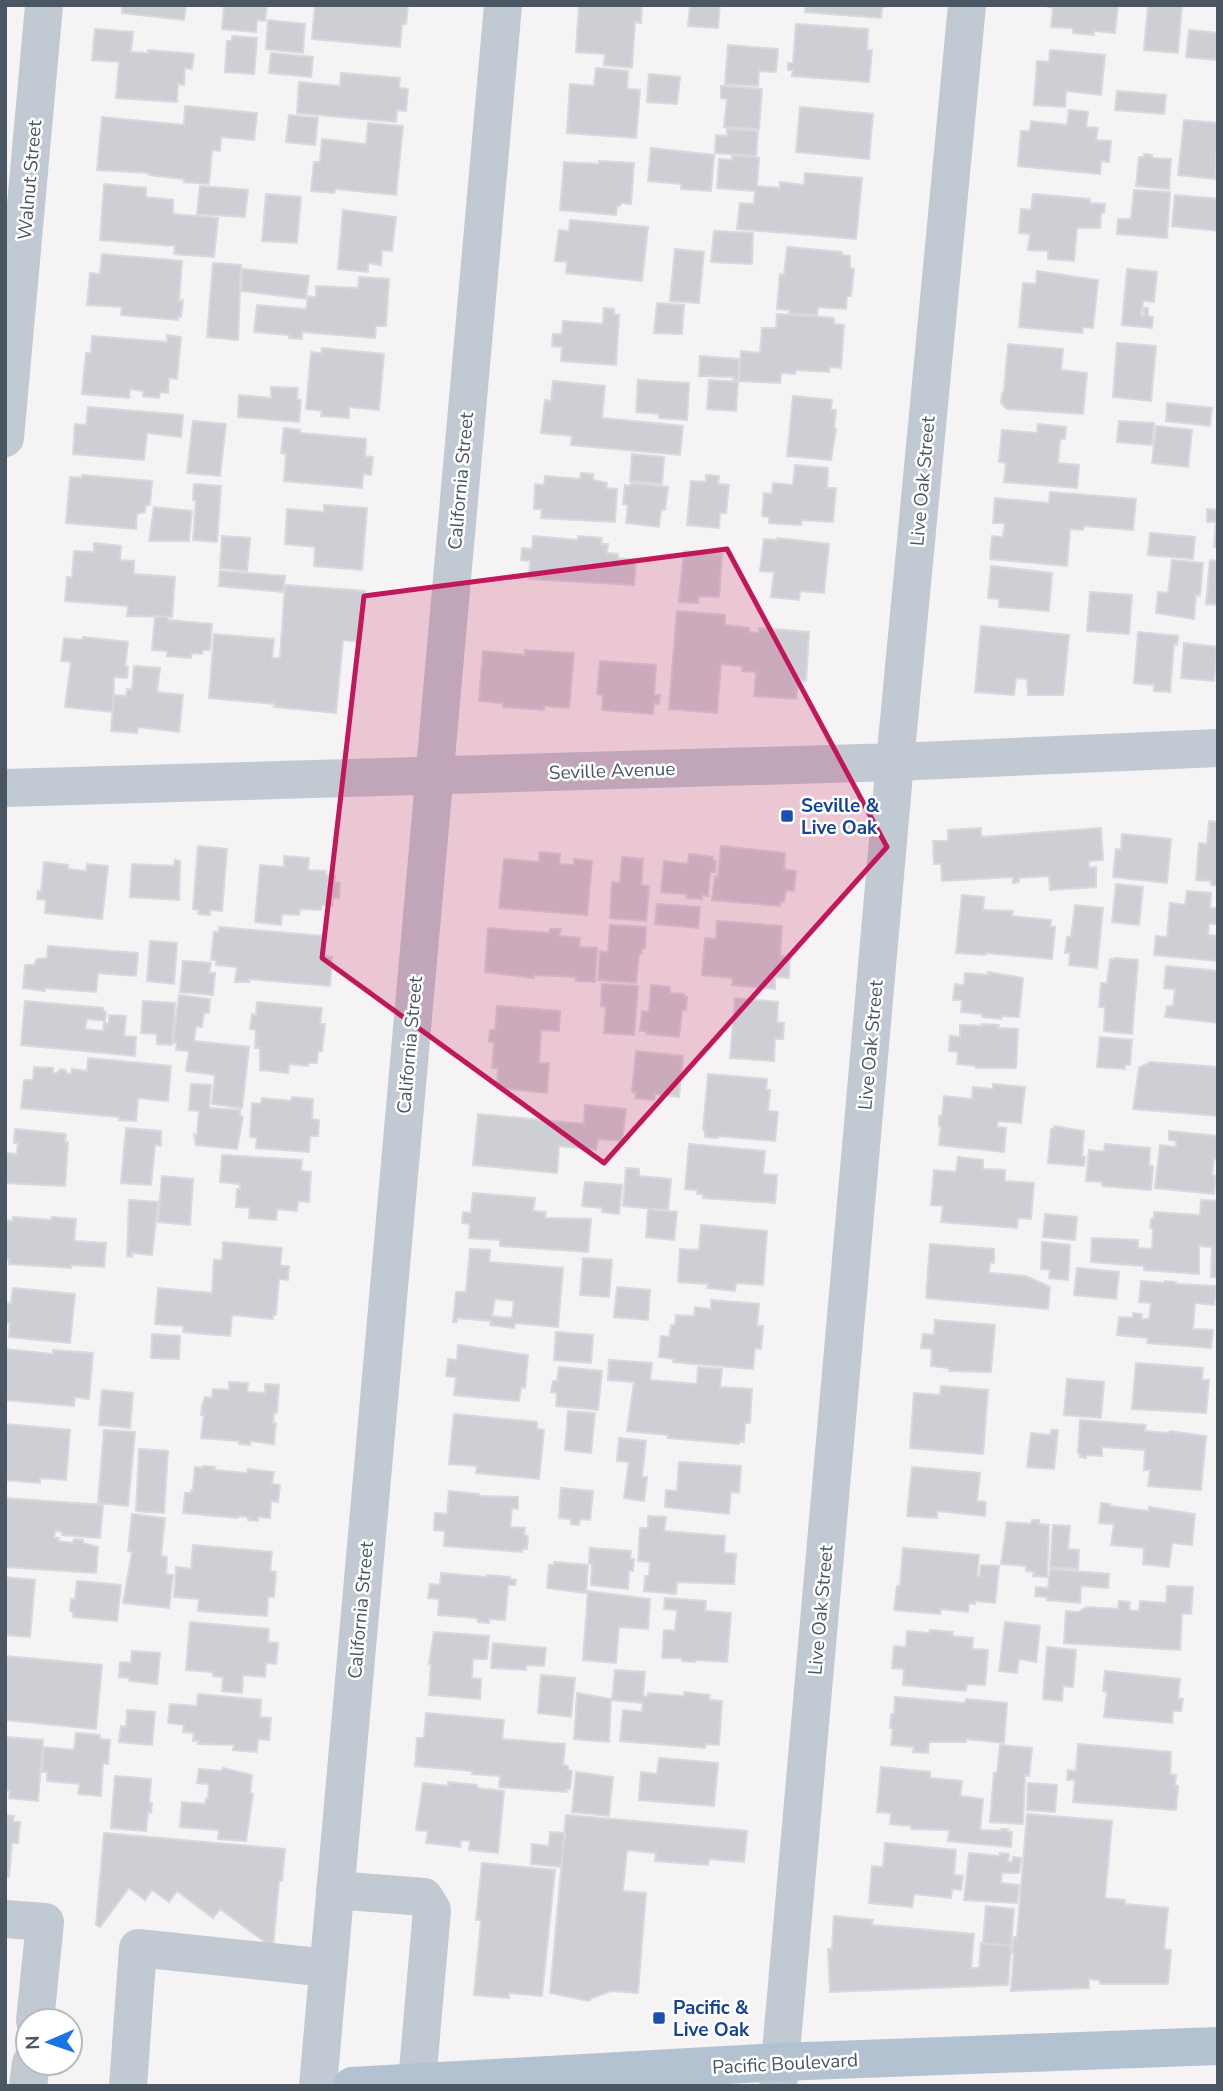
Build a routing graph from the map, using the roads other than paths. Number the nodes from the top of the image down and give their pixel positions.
1 (44, 5) edge
2 (503, 5) edge
3 (967, 5) edge
4 (5, 438) edge
5 (1218, 748) edge
6 (895, 762) junction
7 (433, 775) junction
8 (5, 788) edge
9 (335, 1890) junction
10 (5, 1919) edge
11 (328, 1968) junction
12 (36, 2007) edge
13 (1218, 2046) edge
14 (779, 2074) edge
15 (598, 2079) edge
16 (417, 2082) junction
17 (128, 2086) edge
18 (317, 2086) edge
19 (352, 2086) edge

1 - 4 street, Walnut Street
2 - 7 street, California Street
3 - 6 street, Live Oak Street
5 - 6 street, Seville Avenue
6 - 7 street, Seville Avenue
6 - 14 street, Live Oak Street
7 - 8 street, Seville Avenue
7 - 9 street, California Street
9 - 11 street, California Street
9 - 16 street
10 - 12 street
11 - 17 street
11 - 18 street, California Street
13 - 14 main road, Pacific Boulevard
14 - 15 main road, Pacific Boulevard
15 - 16 main road, Pacific Boulevard
16 - 19 main road, Pacific Boulevard

